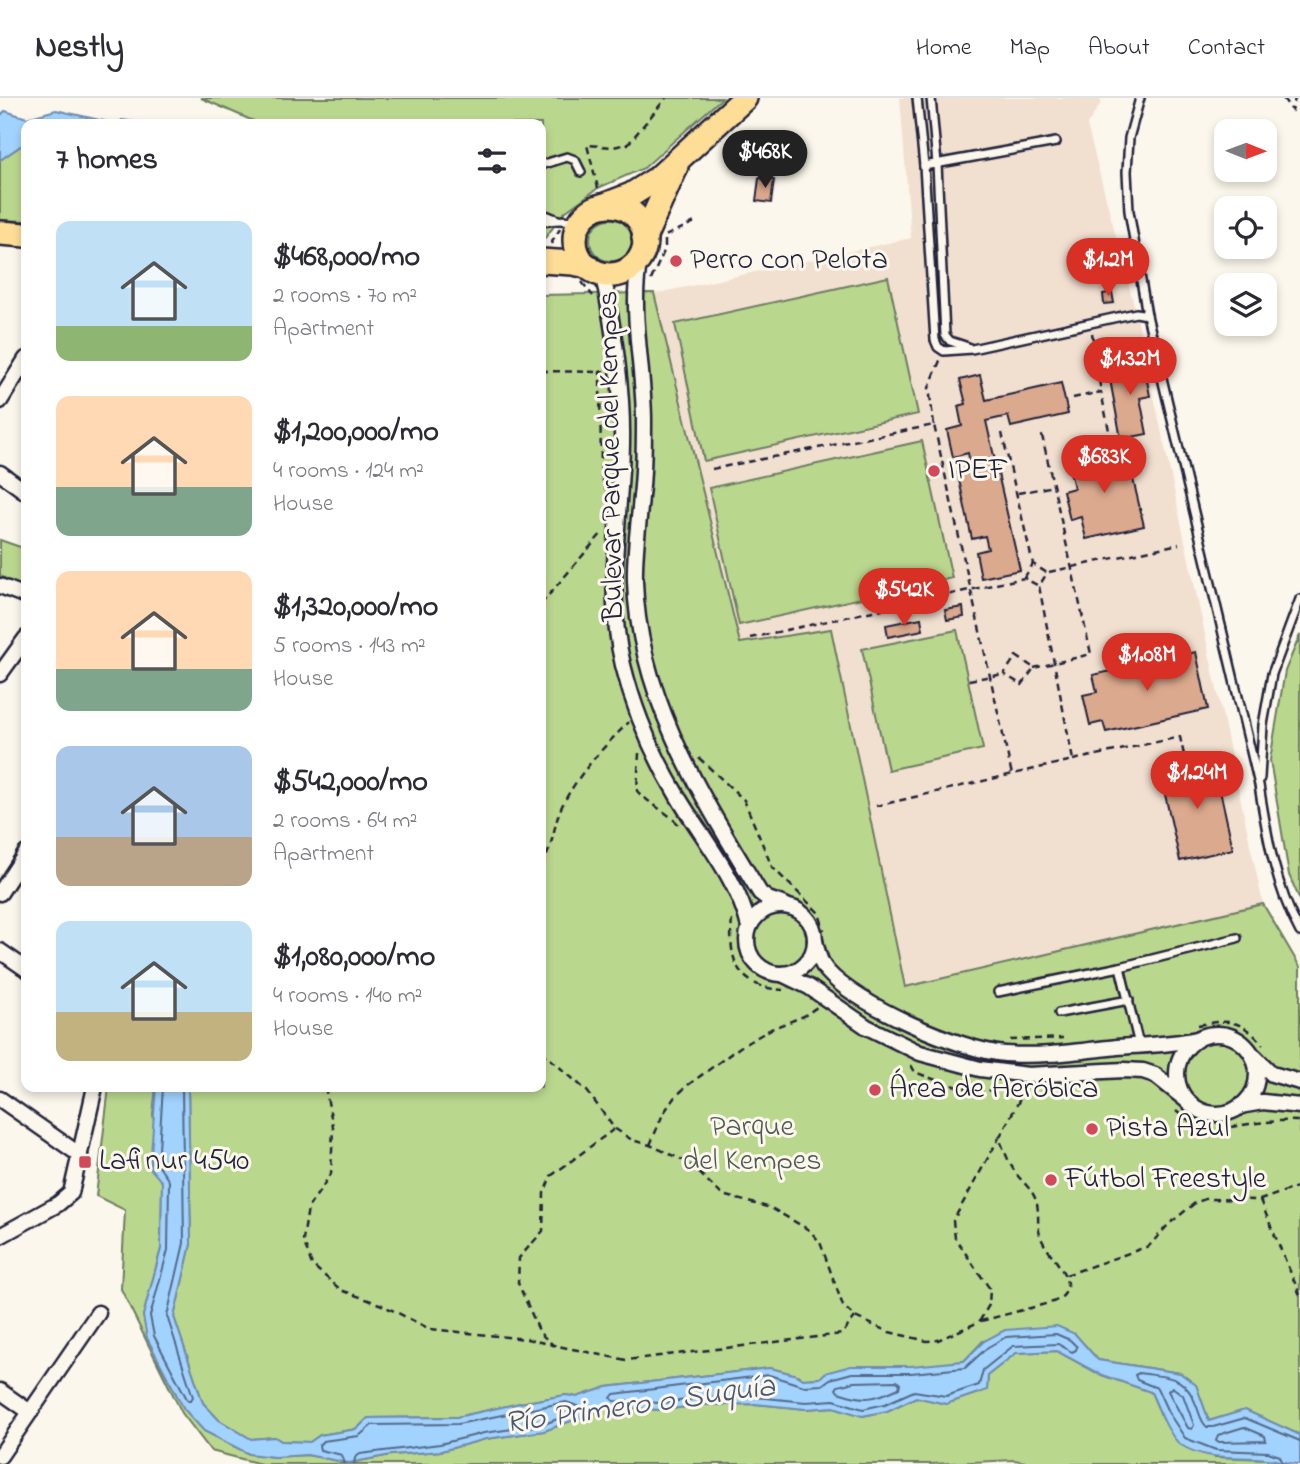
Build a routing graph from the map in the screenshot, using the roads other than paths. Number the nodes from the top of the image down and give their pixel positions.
1 (745, 98) edge
2 (917, 98) edge
3 (931, 98) edge
4 (1140, 98) edge
5 (1056, 142) dead end
6 (679, 161) junction
7 (546, 163) edge
8 (937, 164) junction
9 (924, 166) junction
10 (581, 172) dead end
11 (603, 200) junction
12 (546, 215) edge
13 (546, 222) edge
14 (572, 223) junction
15 (0, 233) edge
16 (21, 235) edge
17 (642, 248) junction
18 (546, 250) edge
19 (546, 261) edge
20 (586, 272) junction
21 (1147, 314) junction
22 (972, 349) junction
23 (21, 367) edge
24 (0, 401) edge
25 (0, 473) edge
26 (21, 488) edge
27 (0, 586) edge
28 (21, 594) edge
29 (1300, 599) edge
30 (21, 645) edge
31 (0, 674) edge
32 (1259, 785) junction
33 (21, 861) edge
34 (0, 893) edge
35 (785, 905) junction
36 (748, 927) junction
37 (1300, 932) edge
38 (820, 938) junction
39 (1237, 938) dead end
40 (0, 951) edge
41 (21, 966) edge
42 (1120, 967) junction
43 (782, 974) junction
44 (998, 992) dead end
45 (1129, 1000) junction
46 (1059, 1013) dead end
47 (1193, 1033) junction
48 (1139, 1045) junction
49 (1253, 1055) junction
50 (1300, 1082) edge
51 (94, 1092) edge
52 (0, 1099) edge
53 (1190, 1103) junction
54 (1240, 1106) junction
55 (1300, 1106) edge
56 (80, 1155) junction
57 (0, 1236) edge
58 (98, 1313) dead end
59 (0, 1391) edge
60 (30, 1412) junction
61 (0, 1456) edge

1 - 6 main road
2 - 9 lane
3 - 8 lane
4 - 21 lane
5 - 8 lane
6 - 11 main road
6 - 17 main road
7 - 10 lane
8 - 9 lane
8 - 22 lane
9 - 22 lane
11 - 14 main road
11 - 17 main road
12 - 14 lane
13 - 14 lane
14 - 18 main road
14 - 20 main road
15 - 16 main road
17 - 20 main road
17 - 35 street, Bulevar Parque del Kempes
19 - 20 main road
20 - 36 street, Bulevar Parque del Kempes
21 - 22 lane
21 - 32 lane
23 - 24 street
25 - 26 street
27 - 28 street
29 - 32 lane
30 - 31 street
32 - 37 lane
33 - 34 street
35 - 36 street
35 - 38 street
36 - 43 street
38 - 43 street
38 - 48 street
39 - 42 lane
40 - 41 street
42 - 44 lane
42 - 45 lane
43 - 53 street
45 - 46 lane
45 - 48 lane
47 - 48 street
47 - 49 street
47 - 53 street
49 - 50 street
49 - 54 street
51 - 56 street
52 - 56 street
53 - 54 street
54 - 55 street
56 - 57 street
58 - 60 street
59 - 60 street
60 - 61 street

